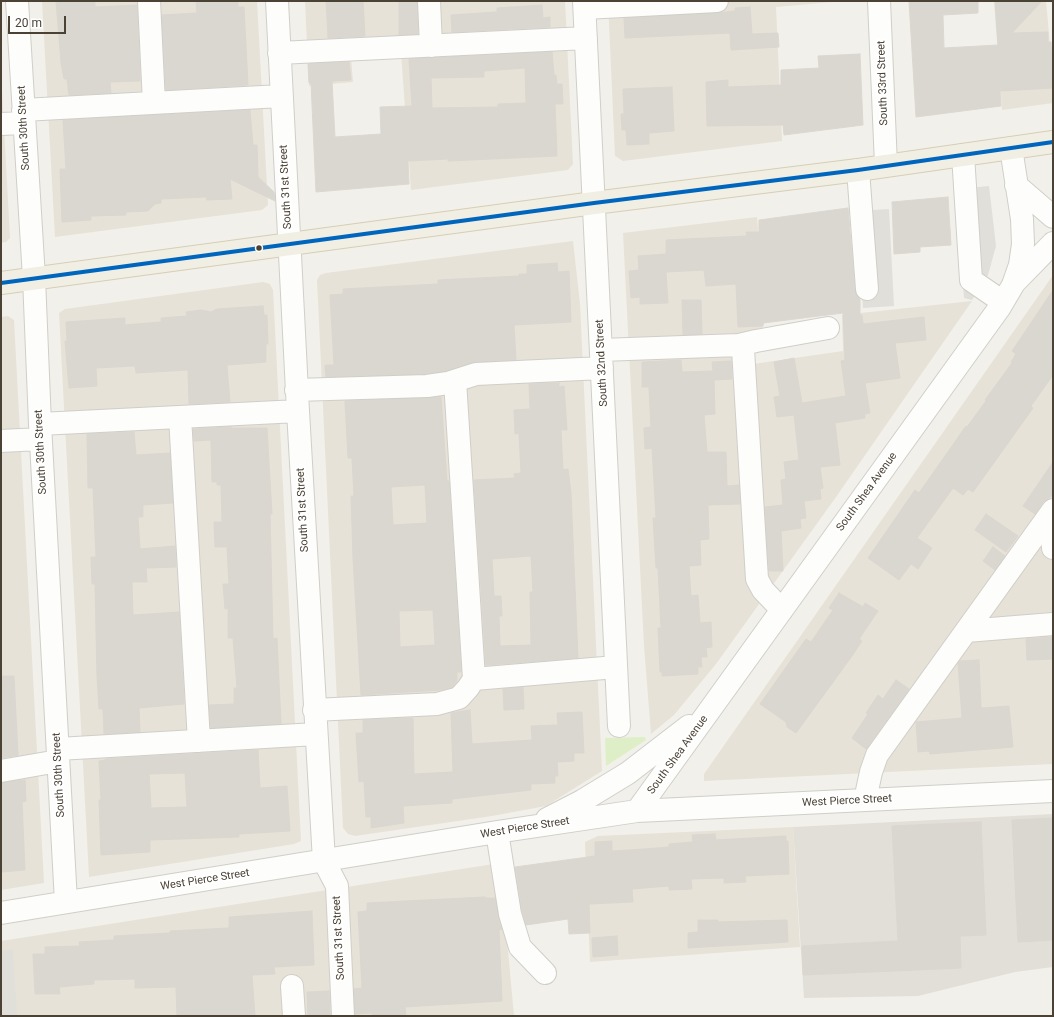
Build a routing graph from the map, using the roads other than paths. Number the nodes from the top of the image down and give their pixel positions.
1 (17, 1) edge
2 (149, 1) edge
3 (277, 1) edge
4 (429, 1) edge
5 (717, 1) edge
6 (879, 1) edge
7 (584, 4) edge
8 (586, 38) junction
9 (432, 46) junction
10 (279, 53) junction
11 (281, 96) junction
12 (154, 103) junction
13 (23, 116) junction
14 (1, 124) edge
15 (1053, 142) edge
16 (1010, 148) junction
17 (963, 155) junction
18 (886, 165) junction
19 (858, 170) junction
20 (1016, 185) junction
21 (594, 203) junction
22 (1053, 217) edge
23 (1053, 242) edge
24 (289, 244) junction
25 (34, 278) junction
26 (1, 283) edge
27 (867, 289) dead end
28 (1008, 293) junction
29 (828, 328) dead end
30 (739, 346) junction
31 (602, 359) junction
32 (455, 381) junction
33 (296, 390) junction
34 (298, 411) junction
35 (180, 417) junction
36 (40, 431) junction
37 (1, 441) edge
38 (1051, 513) edge
39 (1053, 548) edge
40 (782, 610) junction
41 (1053, 624) edge
42 (966, 631) junction
43 (616, 667) junction
44 (474, 679) junction
45 (714, 705) junction
46 (314, 710) junction
47 (619, 726) dead end
48 (316, 734) junction
49 (199, 741) junction
50 (58, 755) junction
51 (1, 771) edge
52 (1053, 791) edge
53 (865, 800) junction
54 (638, 811) junction
55 (528, 828) junction
56 (497, 832) junction
57 (324, 861) junction
58 (66, 902) junction
59 (1, 913) edge
60 (545, 973) dead end
61 (292, 986) dead end
62 (294, 1016) edge
63 (343, 1016) edge

1 - 13 street, South 30th Street
2 - 12 street
3 - 10 street, South 31st Street
4 - 9 street
5 - 7 street
6 - 18 street, South 33rd Street
7 - 8 street, South 32nd Street
8 - 9 street
8 - 21 street, South 32nd Street
9 - 10 street
10 - 11 street, South 31st Street
11 - 12 street
11 - 24 street, South 31st Street
12 - 13 street
13 - 14 street
13 - 25 street, South 30th Street
15 - 16 main road
16 - 17 main road
16 - 20 street, South Shea Avenue
17 - 18 main road
17 - 28 street
18 - 19 main road
19 - 21 main road
19 - 27 street
20 - 22 street
20 - 28 street, South Shea Avenue
21 - 24 main road
21 - 31 street, South 32nd Street
23 - 28 street
24 - 25 main road
24 - 33 street, South 31st Street
25 - 26 main road
25 - 36 street, South 30th Street
28 - 40 street, South Shea Avenue
29 - 30 street
30 - 31 street
30 - 40 street
31 - 32 street
31 - 43 street, South 32nd Street
32 - 33 street
32 - 44 street
33 - 34 street, South 31st Street
34 - 35 street
34 - 46 street, South 31st Street
35 - 36 street
35 - 49 street
36 - 37 street
36 - 50 street, South 30th Street
38 - 39 street
38 - 42 street
40 - 45 street, South Shea Avenue
41 - 42 street
42 - 53 street
43 - 44 street
43 - 47 street, South 32nd Street
44 - 46 street
45 - 54 street, South Shea Avenue
45 - 55 street
46 - 48 street, South 31st Street
48 - 49 street
48 - 57 street, South 31st Street
49 - 50 street
50 - 51 street
50 - 58 street, South 30th Street
52 - 53 street, West Pierce Street
53 - 54 street, West Pierce Street
54 - 55 street, West Pierce Street
55 - 56 street, West Pierce Street
56 - 57 street, West Pierce Street
56 - 60 street
57 - 58 street, West Pierce Street
57 - 63 street, South 31st Street
58 - 59 street, West Pierce Street
61 - 62 street

